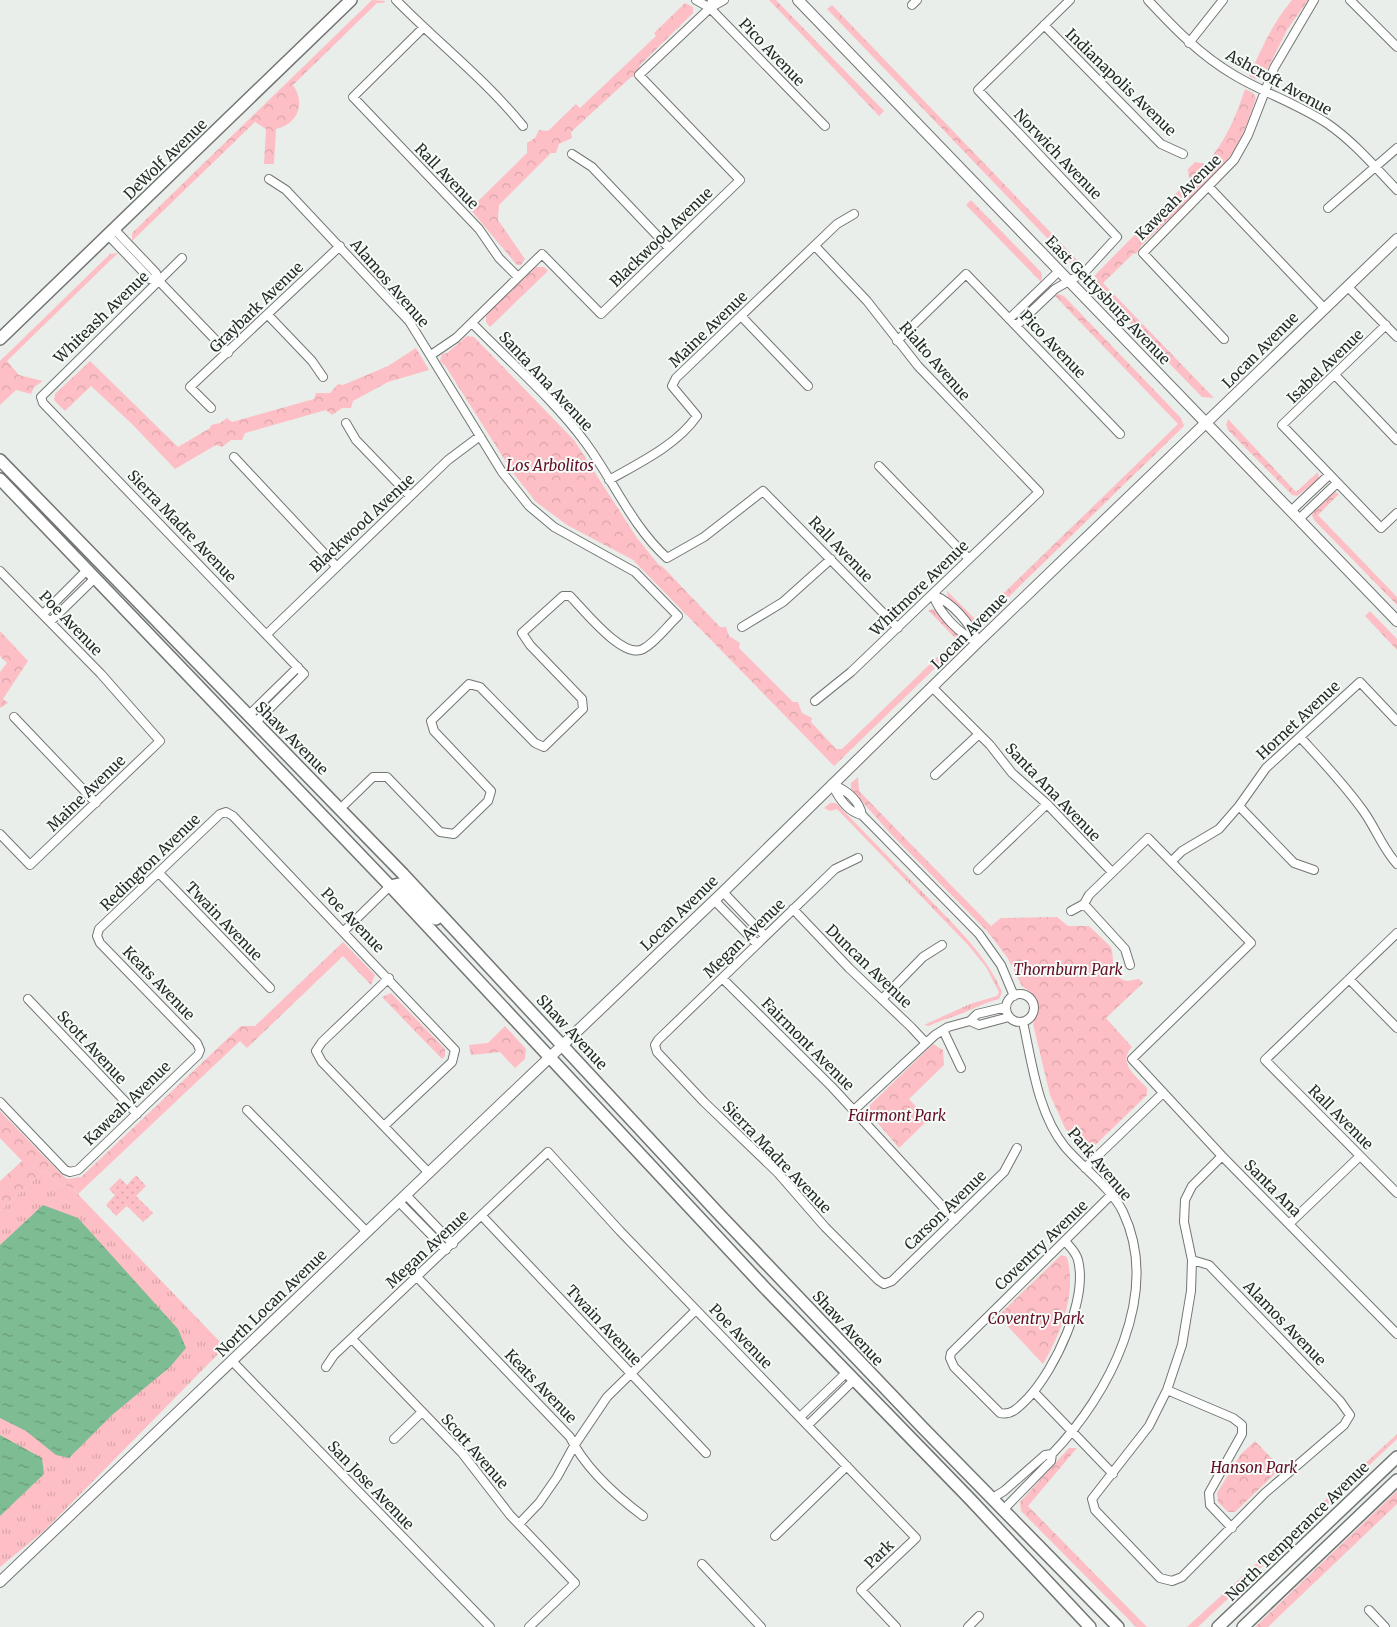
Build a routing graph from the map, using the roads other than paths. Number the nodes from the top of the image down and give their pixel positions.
1 (351, 0) edge
2 (396, 0) edge
3 (696, 0) edge
4 (724, 0) edge
5 (798, 0) edge
6 (1070, 0) edge
7 (1148, 0) edge
8 (1223, 0) edge
9 (1314, 0) edge
10 (1350, 0) edge
11 (711, 4) edge
12 (1044, 25) junction
13 (423, 28) junction
14 (1189, 43) junction
15 (1397, 47) edge
16 (1264, 90) junction
17 (523, 126) dead end
18 (825, 126) dead end
19 (1397, 148) edge
20 (572, 154) dead end
21 (1183, 154) dead end
22 (1375, 167) junction
23 (269, 179) dead end
24 (1209, 187) junction
25 (1397, 190) edge
26 (1328, 208) dead end
27 (854, 214) dead end
28 (111, 232) junction
29 (1117, 237) joint
30 (1397, 239) edge
31 (340, 246) junction
32 (814, 246) junction
33 (669, 248) junction
34 (182, 258) dead end
35 (1059, 271) junction
36 (518, 276) junction
37 (159, 281) junction
38 (1069, 281) junction
39 (1347, 286) junction
40 (1324, 308) junction
41 (268, 315) junction
42 (741, 316) junction
43 (1009, 319) junction
44 (472, 323) junction
45 (1386, 325) junction
46 (1016, 326) junction
47 (1397, 337) edge
48 (0, 339) edge
49 (1224, 339) dead end
50 (898, 341) junction
51 (228, 353) junction
52 (431, 355) junction
53 (1335, 375) junction
54 (323, 377) dead end
55 (808, 386) dead end
56 (41, 397) joint
57 (211, 408) dead end
58 (1207, 423) junction
59 (346, 424) dead end
60 (1120, 434) dead end
61 (480, 436) junction
62 (1397, 440) edge
63 (234, 457) dead end
64 (0, 460) edge
65 (879, 466) dead end
66 (1329, 475) junction
67 (0, 479) edge
68 (608, 480) junction
69 (1337, 483) junction
70 (763, 491) joint
71 (1039, 492) joint
72 (410, 496) junction
73 (1291, 511) junction
74 (1397, 513) edge
75 (1299, 519) junction
76 (831, 559) junction
77 (969, 559) junction
78 (336, 566) junction
79 (0, 571) edge
80 (91, 574) junction
81 (933, 595) junction
82 (43, 614) junction
83 (1397, 621) edge
84 (50, 622) junction
85 (161, 625) junction
86 (742, 627) dead end
87 (898, 628) junction
88 (267, 634) junction
89 (978, 642) junction
90 (168, 655) junction
91 (298, 667) junction
92 (934, 688) junction
93 (815, 702) dead end
94 (14, 717) dead end
95 (252, 720) junction
96 (1397, 721) edge
97 (979, 734) junction
98 (1300, 737) junction
99 (160, 741) joint
100 (935, 775) dead end
101 (832, 784) junction
102 (96, 804) junction
103 (1046, 804) junction
104 (1239, 806) junction
105 (341, 808) junction
106 (226, 812) joint
107 (0, 834) edge
108 (858, 858) dead end
109 (1172, 861) junction
110 (1397, 864) edge
111 (978, 870) dead end
112 (1314, 870) dead end
113 (159, 872) junction
114 (1112, 872) junction
115 (390, 886) junction
116 (723, 892) junction
117 (714, 900) junction
118 (1084, 904) junction
119 (793, 909) junction
120 (1071, 911) dead end
121 (344, 931) junction
122 (1397, 933) edge
123 (97, 936) joint
124 (765, 936) junction
125 (757, 944) junction
126 (942, 945) dead end
127 (474, 948) junction
128 (1130, 965) dead end
129 (389, 978) junction
130 (722, 978) junction
131 (1349, 979) junction
132 (270, 988) dead end
133 (1014, 996) junction
134 (28, 999) dead end
135 (882, 999) junction
136 (1006, 1007) junction
137 (1009, 1017) junction
138 (970, 1021) junction
139 (1023, 1022) junction
140 (1397, 1028) edge
141 (943, 1030) junction
142 (924, 1042) junction
143 (562, 1044) junction
144 (655, 1045) joint
145 (200, 1050) joint
146 (549, 1056) junction
147 (961, 1068) dead end
148 (1164, 1092) junction
149 (0, 1102) edge
150 (247, 1110) dead end
151 (854, 1110) junction
152 (137, 1114) junction
153 (384, 1126) junction
154 (1017, 1148) dead end
155 (548, 1152) joint
156 (1222, 1156) junction
157 (1360, 1156) junction
158 (1085, 1168) junction
159 (428, 1173) junction
160 (1397, 1194) edge
161 (1110, 1196) junction
162 (402, 1198) junction
163 (482, 1216) junction
164 (955, 1220) junction
165 (1290, 1223) junction
166 (367, 1232) junction
167 (1065, 1241) junction
168 (453, 1244) junction
169 (446, 1250) junction
170 (1192, 1260) junction
171 (417, 1277) junction
172 (884, 1284) joint
173 (696, 1310) junction
174 (1397, 1334) edge
175 (352, 1339) junction
176 (233, 1362) junction
177 (326, 1367) dead end
178 (631, 1374) junction
179 (851, 1376) junction
180 (1167, 1390) junction
181 (1034, 1392) junction
182 (422, 1412) junction
183 (800, 1417) junction
184 (808, 1425) junction
185 (923, 1428) junction
186 (1072, 1432) junction
187 (394, 1439) dead end
188 (574, 1446) junction
189 (706, 1453) dead end
190 (926, 1454) junction
191 (1052, 1454) junction
192 (1397, 1457) edge
193 (847, 1466) junction
194 (1113, 1474) junction
195 (1397, 1480) edge
196 (991, 1499) junction
197 (1003, 1510) junction
198 (643, 1516) dead end
199 (519, 1524) junction
200 (1232, 1528) junction
201 (774, 1536) dead end
202 (916, 1538) joint
203 (702, 1564) dead end
204 (0, 1582) edge
205 (1369, 1610) dead end
206 (979, 1616) dead end
207 (490, 1627) edge
208 (529, 1627) edge
209 (762, 1627) edge
210 (896, 1627) edge
211 (968, 1627) edge
212 (1090, 1627) edge
213 (1118, 1627) edge
214 (1218, 1627) edge
215 (1243, 1627) edge
216 (1385, 1627) edge

1 - 28 main road, DeWolf Avenue
2 - 13 street
3 - 11 street, Pico Avenue
4 - 11 street
5 - 35 street, East Gettysburg Avenue
6 - 12 street
7 - 14 street, Ashcroft Avenue
8 - 14 street
9 - 16 street, Kaweah Avenue
10 - 15 street
11 - 18 street, Pico Avenue
11 - 33 street, Blackwood Avenue
12 - 21 street, Indianapolis Avenue
12 - 29 street, Norwich Avenue
13 - 17 street
13 - 36 street, Rall Avenue
14 - 16 street, Ashcroft Avenue
16 - 22 street, Ashcroft Avenue
16 - 24 street, Kaweah Avenue
19 - 22 street
20 - 33 street
22 - 25 street, Ashcroft Avenue
22 - 26 street
23 - 31 street, Alamos Avenue
24 - 40 street
24 - 49 street, Kaweah Avenue
27 - 32 street, Maine Avenue
28 - 37 street
28 - 48 main road, DeWolf Avenue
29 - 38 street, Kaweah Avenue
30 - 39 street, Locan Avenue
31 - 41 street, Graybark Avenue
31 - 52 street, Alamos Avenue
32 - 42 street, Maine Avenue
32 - 50 street, Rialto Avenue
33 - 36 street, Blackwood Avenue
34 - 37 street, Whiteash Avenue
35 - 38 street, East Gettysburg Avenue
35 - 43 street
36 - 44 street
37 - 51 street
37 - 56 street, Whiteash Avenue
38 - 46 street, Kaweah Avenue
38 - 58 street, East Gettysburg Avenue
39 - 40 street, Locan Avenue
39 - 45 street
40 - 58 street, Locan Avenue
41 - 51 street, Graybark Avenue
41 - 54 street
42 - 55 street
42 - 68 street, Maine Avenue
43 - 46 street, Pico Avenue
43 - 50 street, Pico Avenue
44 - 52 street
44 - 68 street, Santa Ana Avenue
45 - 47 street
45 - 53 street, Isabel Avenue
46 - 60 street, Pico Avenue
50 - 71 street, Rialto Avenue
51 - 57 street, Graybark Avenue
52 - 61 street, Alamos Avenue
53 - 62 street
53 - 66 street, Isabel Avenue
56 - 88 street, Sierra Madre Avenue
58 - 73 street, East Gettysburg Avenue
58 - 89 street, Locan Avenue
59 - 72 street
61 - 72 street, Blackwood Avenue
61 - 105 street, Alamos Avenue
63 - 78 street
64 - 85 main road, Shaw Avenue
65 - 77 street
66 - 69 street
66 - 73 street
67 - 80 main road, Shaw Avenue
68 - 70 street, Santa Ana Avenue
69 - 74 street
69 - 75 street
70 - 76 street, Rall Avenue
71 - 77 street, Whitmore Avenue
72 - 78 street, Blackwood Avenue
73 - 75 street, East Gettysburg Avenue
75 - 83 street, East Gettysburg Avenue
76 - 86 street
76 - 87 street, Rall Avenue
77 - 81 street, Whitmore Avenue
78 - 88 street, Blackwood Avenue
79 - 82 street, Poe Avenue
80 - 82 street
80 - 84 street
80 - 85 main road
80 - 90 main road, Shaw Avenue
81 - 87 street, Whitmore Avenue
81 - 89 street
82 - 84 street, Poe Avenue
84 - 99 street, Poe Avenue
85 - 95 main road, Shaw Avenue
87 - 93 street, Whitmore Avenue
88 - 91 street, Sierra Madre Avenue
89 - 92 street, Locan Avenue
90 - 95 main road
90 - 115 main road, Shaw Avenue
91 - 95 street
91 - 95 street, Sierra Madre Avenue
92 - 97 street, Santa Ana Avenue
92 - 101 street, Locan Avenue
94 - 102 street
95 - 105 main road, Shaw Avenue
96 - 98 street, Hornet Avenue
97 - 100 street
97 - 103 street, Santa Ana Avenue
98 - 104 street, Hornet Avenue
98 - 110 street
99 - 102 street, Maine Avenue
101 - 116 street, Locan Avenue
101 - 133 street
102 - 107 street, Maine Avenue
103 - 111 street
103 - 114 street, Santa Ana Avenue
104 - 109 street, Hornet Avenue
104 - 112 street
105 - 127 main road, Shaw Avenue
106 - 113 street, Redington Avenue
106 - 121 street, Poe Avenue
108 - 119 street, Megan Avenue
109 - 114 street
109 - 148 street, Santa Ana
113 - 123 street, Redington Avenue
113 - 132 street, Twain Avenue
114 - 118 street
115 - 121 street
115 - 127 main road
115 - 146 main road, Shaw Avenue
116 - 117 street, Locan Avenue
116 - 124 street
117 - 125 street
117 - 143 street, Locan Avenue
118 - 120 street
118 - 128 street
119 - 124 street, Megan Avenue
119 - 135 street, Duncan Avenue
121 - 129 street, Poe Avenue
122 - 131 street
123 - 145 street, Keats Avenue
124 - 125 street, Megan Avenue
125 - 130 street, Megan Avenue
126 - 135 street
127 - 143 main road, Shaw Avenue
129 - 153 street, Poe Avenue
129 - 153 street
130 - 144 street, Megan Avenue
130 - 151 street, Fairmont Avenue
131 - 140 street
131 - 157 street, Rall Avenue
133 - 136 street
133 - 139 street
134 - 152 street, Scott Avenue
135 - 142 street, Duncan Avenue
136 - 137 street
136 - 138 street
137 - 138 street
137 - 139 street
138 - 141 street
139 - 158 street, Park Avenue
141 - 142 street
141 - 147 street
142 - 151 street
143 - 146 street, North Locan Avenue
143 - 185 main road, Shaw Avenue
144 - 172 street, Sierra Madre Avenue
145 - 152 street, Kaweah Avenue
146 - 159 street, North Locan Avenue
146 - 179 main road, Shaw Avenue
148 - 156 street, Santa Ana
148 - 158 street
149 - 152 street, Kaweah Avenue
150 - 166 street
151 - 164 street, Fairmont Avenue
153 - 159 street
154 - 164 street, Carson Avenue
155 - 163 street, Megan Avenue
155 - 173 street, Poe Avenue
156 - 165 street, Santa Ana
156 - 170 street
157 - 160 street, Rall Avenue
157 - 165 street
158 - 161 street, Park Avenue
159 - 162 street, North Locan Avenue
161 - 167 street, Coventry Avenue
161 - 186 street, Park Avenue
162 - 166 street, North Locan Avenue
162 - 168 street
162 - 169 street
163 - 168 street, Megan Avenue
163 - 178 street, Twain Avenue
164 - 172 street, Carson Avenue
165 - 174 street, Santa Ana
166 - 176 street, North Locan Avenue
167 - 181 street
167 - 181 street, Coventry Avenue
168 - 169 street, Megan Avenue
169 - 171 street, Megan Avenue
170 - 180 street
170 - 200 street, Alamos Avenue
171 - 175 street, Megan Avenue
171 - 188 street, Keats Avenue
173 - 178 street
173 - 183 street, Poe Avenue
175 - 177 street, Megan Avenue
175 - 182 street, Scott Avenue
176 - 204 street, North Locan Avenue
176 - 207 street, San Jose Avenue
178 - 188 street
178 - 189 street, Twain Avenue
179 - 183 street
179 - 184 street
179 - 185 main road
179 - 190 main road, Shaw Avenue
180 - 194 street
180 - 200 street
181 - 186 street
182 - 187 street
182 - 199 street, Scott Avenue
183 - 184 street, Poe Avenue
184 - 193 street, Poe Avenue
185 - 196 main road, Shaw Avenue
186 - 191 street, Park Avenue
186 - 194 street
188 - 198 street, Keats Avenue
188 - 199 street
190 - 197 main road
190 - 212 main road, Shaw Avenue
191 - 196 street, Park Avenue
191 - 197 street, Park Avenue
192 - 214 main road, North Temperance Avenue
193 - 201 street
193 - 202 street, Poe Avenue
194 - 200 street
195 - 215 main road
196 - 197 main road, Shaw Avenue
197 - 213 main road, Shaw Avenue
199 - 208 street, Scott Avenue
202 - 210 street, Park
203 - 209 street
205 - 216 street
206 - 211 street

